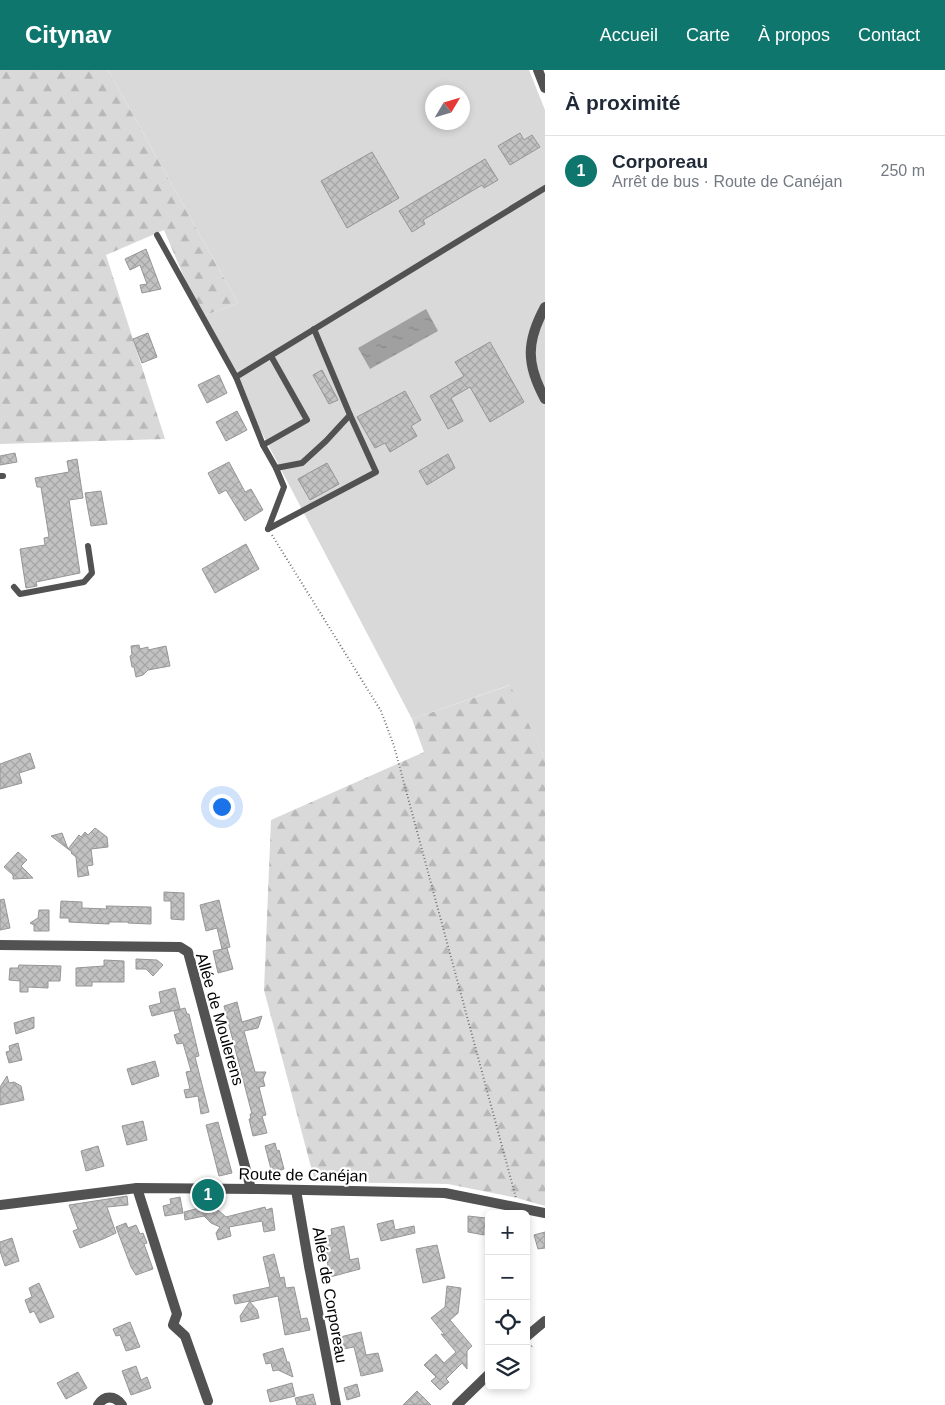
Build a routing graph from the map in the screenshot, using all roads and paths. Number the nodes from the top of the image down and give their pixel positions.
1 (538, 70) edge
2 (545, 88) edge
3 (545, 188) edge
4 (156, 235) dead end
5 (545, 307) edge
6 (314, 329) junction
7 (271, 356) junction
8 (236, 377) junction
9 (545, 399) edge
10 (350, 415) junction
11 (263, 445) junction
12 (276, 468) junction
13 (268, 528) junction
14 (88, 546) dead end
15 (14, 587) dead end
16 (0, 945) edge
17 (137, 1188) junction
18 (251, 1189) junction
19 (296, 1190) junction
20 (0, 1205) edge
21 (519, 1207) junction
22 (545, 1212) edge
23 (545, 1321) edge
24 (530, 1333) edge
25 (485, 1378) edge
26 (208, 1401) dead end
27 (98, 1405) edge
28 (122, 1405) edge
29 (336, 1405) edge
30 (457, 1405) edge

1 - 2 street
3 - 6 lane
4 - 8 lane
5 - 9 street
6 - 7 lane
6 - 10 lane
7 - 8 lane
7 - 11 lane
8 - 11 lane
10 - 12 lane
10 - 13 lane
11 - 12 lane
12 - 13 lane
13 - 21 path
14 - 15 lane
16 - 18 street, Allée de Moulerens
17 - 18 street, Route de Canéjan
17 - 20 street, Route de Canéjan
17 - 26 street
18 - 19 street, Route de Canéjan
19 - 21 street, Route de Canéjan
19 - 29 street, Allée de Corporeau
21 - 22 street, Route de Canéjan
23 - 24 street
25 - 30 street
27 - 28 street

